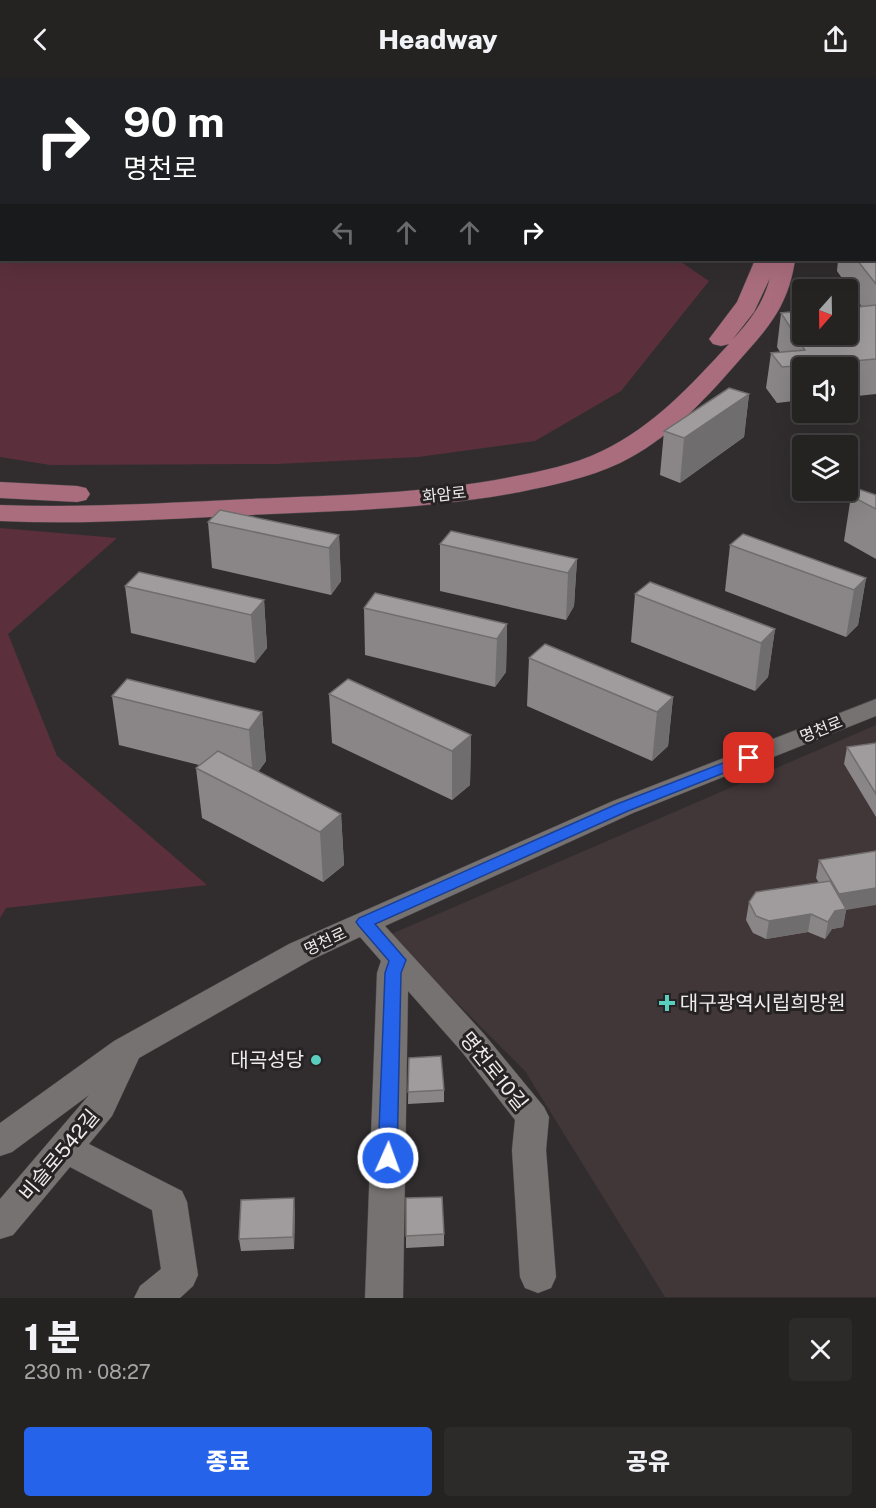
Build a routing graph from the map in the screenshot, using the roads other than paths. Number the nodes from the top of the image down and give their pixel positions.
1 (765, 261) edge
2 (784, 261) edge
3 (0, 490) edge
4 (0, 513) edge
5 (876, 708) edge
6 (364, 922) junction
7 (397, 960) junction
8 (126, 1050) junction
9 (0, 1142) edge
10 (65, 1148) junction
11 (0, 1224) edge
12 (538, 1277) dead end
13 (153, 1298) edge
14 (384, 1298) edge

1 - 3 main road, 화암로
2 - 4 main road, 화암로
5 - 6 street, 명천로
6 - 7 street, 명천로10길
6 - 8 street, 명천로
7 - 12 street, 명천로10길
7 - 14 street
8 - 9 street, 명천로
8 - 10 street, 비슬로542길
10 - 11 street, 비슬로542길
10 - 13 street

